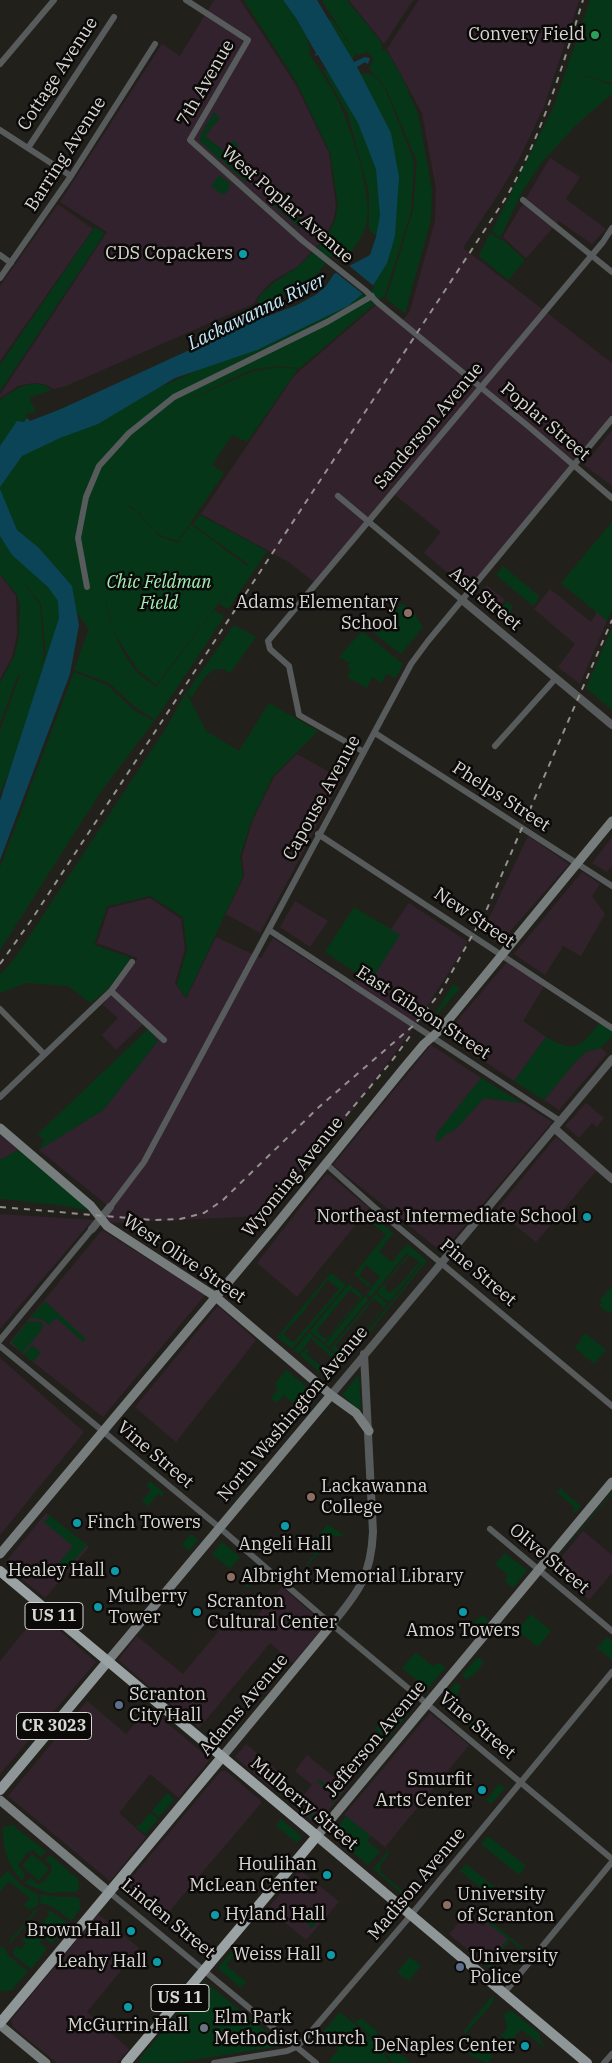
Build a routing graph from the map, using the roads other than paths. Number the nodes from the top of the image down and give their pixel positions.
1 (54, 0) edge
2 (186, 0) edge
3 (114, 17) dead end
4 (155, 44) dead end
5 (0, 64) edge
6 (0, 130) edge
7 (190, 140) joint
8 (28, 148) junction
9 (71, 176) junction
10 (523, 200) dead end
11 (612, 228) edge
12 (0, 255) edge
13 (592, 255) junction
14 (11, 263) junction
15 (612, 272) edge
16 (0, 278) edge
17 (366, 291) joint
18 (372, 296) junction
19 (480, 387) junction
20 (612, 419) edge
21 (573, 465) junction
22 (338, 496) dead end
23 (612, 498) edge
24 (368, 521) junction
25 (87, 586) dead end
26 (462, 600) junction
27 (556, 678) junction
28 (612, 725) edge
29 (375, 733) junction
30 (495, 746) dead end
31 (364, 752) junction
32 (612, 821) edge
33 (318, 834) junction
34 (578, 864) junction
35 (612, 886) edge
36 (269, 930) junction
37 (501, 955) junction
38 (132, 962) dead end
39 (111, 991) junction
40 (0, 1010) edge
41 (612, 1028) edge
42 (432, 1037) junction
43 (164, 1040) dead end
44 (44, 1054) junction
45 (612, 1059) edge
46 (0, 1098) edge
47 (560, 1121) junction
48 (0, 1128) edge
49 (554, 1128) junction
50 (325, 1163) junction
51 (612, 1179) edge
52 (110, 1207) joint
53 (101, 1219) junction
54 (92, 1229) joint
55 (441, 1262) junction
56 (216, 1296) junction
57 (0, 1340) edge
58 (0, 1346) edge
59 (364, 1354) junction
60 (331, 1395) junction
61 (612, 1406) edge
62 (103, 1431) junction
63 (368, 1431) junction
64 (612, 1482) edge
65 (220, 1528) junction
66 (490, 1529) dead end
67 (0, 1554) edge
68 (0, 1570) edge
69 (538, 1570) junction
70 (332, 1624) junction
71 (612, 1631) edge
72 (108, 1661) junction
73 (612, 1672) edge
74 (427, 1703) junction
75 (222, 1757) junction
76 (521, 1782) junction
77 (0, 1790) edge
78 (0, 1800) edge
79 (317, 1836) junction
80 (612, 1860) edge
81 (107, 1890) junction
82 (412, 1915) junction
83 (204, 1969) junction
84 (504, 1993) junction
85 (0, 2024) edge
86 (296, 2047) junction
87 (612, 2054) edge
88 (134, 2058) edge
89 (46, 2063) edge
90 (126, 2063) edge
91 (214, 2063) edge
92 (316, 2063) edge
93 (587, 2063) edge
94 (604, 2063) edge

1 - 5 street
2 - 7 street, 7th Avenue
3 - 8 street, Cottage Avenue
4 - 9 street, Barring Avenue
6 - 8 street
7 - 17 street, West Poplar Avenue
8 - 9 street
9 - 14 street, Barring Avenue
10 - 13 street
11 - 13 street, Sanderson Avenue
12 - 14 street
13 - 15 street
13 - 19 street, Sanderson Avenue
14 - 16 street, Barring Avenue
17 - 18 street, Poplar Street
18 - 19 street, Poplar Street
18 - 25 street
19 - 21 street, Poplar Street
19 - 24 street, Sanderson Avenue
20 - 21 street, Capouse Avenue
21 - 23 street, Poplar Street
21 - 26 street, Capouse Avenue
22 - 24 street, Ash Street
24 - 26 street, Ash Street
24 - 31 street, Sanderson Avenue
26 - 27 street, Ash Street
26 - 29 street, Capouse Avenue
27 - 28 street, Ash Street
27 - 30 street
29 - 31 street, Capouse Avenue
29 - 34 street, Phelps Street
31 - 33 street, Capouse Avenue
32 - 34 main road, Wyoming Avenue
33 - 36 street, Capouse Avenue
33 - 37 street, New Street
34 - 35 street, Phelps Street
34 - 37 main road, Wyoming Avenue
36 - 42 street, East Gibson Street
36 - 52 street, Capouse Avenue
37 - 41 street, New Street
37 - 42 main road, Wyoming Avenue
38 - 39 street
39 - 43 street
39 - 44 street
40 - 44 street
42 - 47 street, East Gibson Street
42 - 50 main road, Wyoming Avenue
44 - 46 street
45 - 47 street, North Washington Avenue
47 - 49 street, North Washington Avenue
48 - 53 main road, West Olive Street
49 - 51 street
49 - 55 street, North Washington Avenue
50 - 55 street, Pine Street
50 - 56 main road, Wyoming Avenue
52 - 53 street, Capouse Avenue
53 - 54 street, Capouse Avenue
53 - 56 main road, West Olive Street
54 - 57 street
55 - 59 street, North Washington Avenue
55 - 61 street, Pine Street
56 - 60 main road, West Olive Street
56 - 62 main road, Wyoming Avenue
58 - 62 street, Vine Street
59 - 60 street, North Washington Avenue
59 - 63 street, Adams Avenue
60 - 63 main road, West Olive Street
60 - 65 main road, North Washington Avenue
62 - 65 street, Vine Street
62 - 67 main road, Wyoming Avenue
63 - 70 street, Adams Avenue
64 - 69 main road, Jefferson Avenue
65 - 70 street, Vine Street
65 - 72 main road, North Washington Avenue / CR 3023
66 - 69 street, Olive Street
68 - 72 highway, Mulberry Street / US 11
69 - 71 street, Olive Street
69 - 74 main road, Jefferson Avenue
70 - 74 street, Vine Street
70 - 75 main road, Adams Avenue
72 - 75 highway, Mulberry Street / US 11
72 - 77 main road, North Washington Avenue / CR 3023
73 - 76 street, Madison Avenue
74 - 76 street, Vine Street
74 - 79 main road, Jefferson Avenue
75 - 79 highway, Mulberry Street / US 11
75 - 81 main road, Adams Avenue
76 - 80 street, Vine Street
76 - 82 street, Madison Avenue
78 - 81 main road, Linden Street
79 - 82 main road, Mulberry Street
79 - 83 highway, Jefferson Avenue / US 11
80 - 84 street
81 - 83 street, Linden Street
81 - 85 main road, Adams Avenue
82 - 84 main road, Mulberry Street
82 - 86 street, Madison Avenue
83 - 86 street, Linden Street
83 - 88 highway, Jefferson Avenue / US 11
84 - 93 main road, Mulberry Street
85 - 89 main road
86 - 91 street
86 - 92 street, Linden Street
87 - 94 street
88 - 90 highway, Jefferson Avenue / US 11

